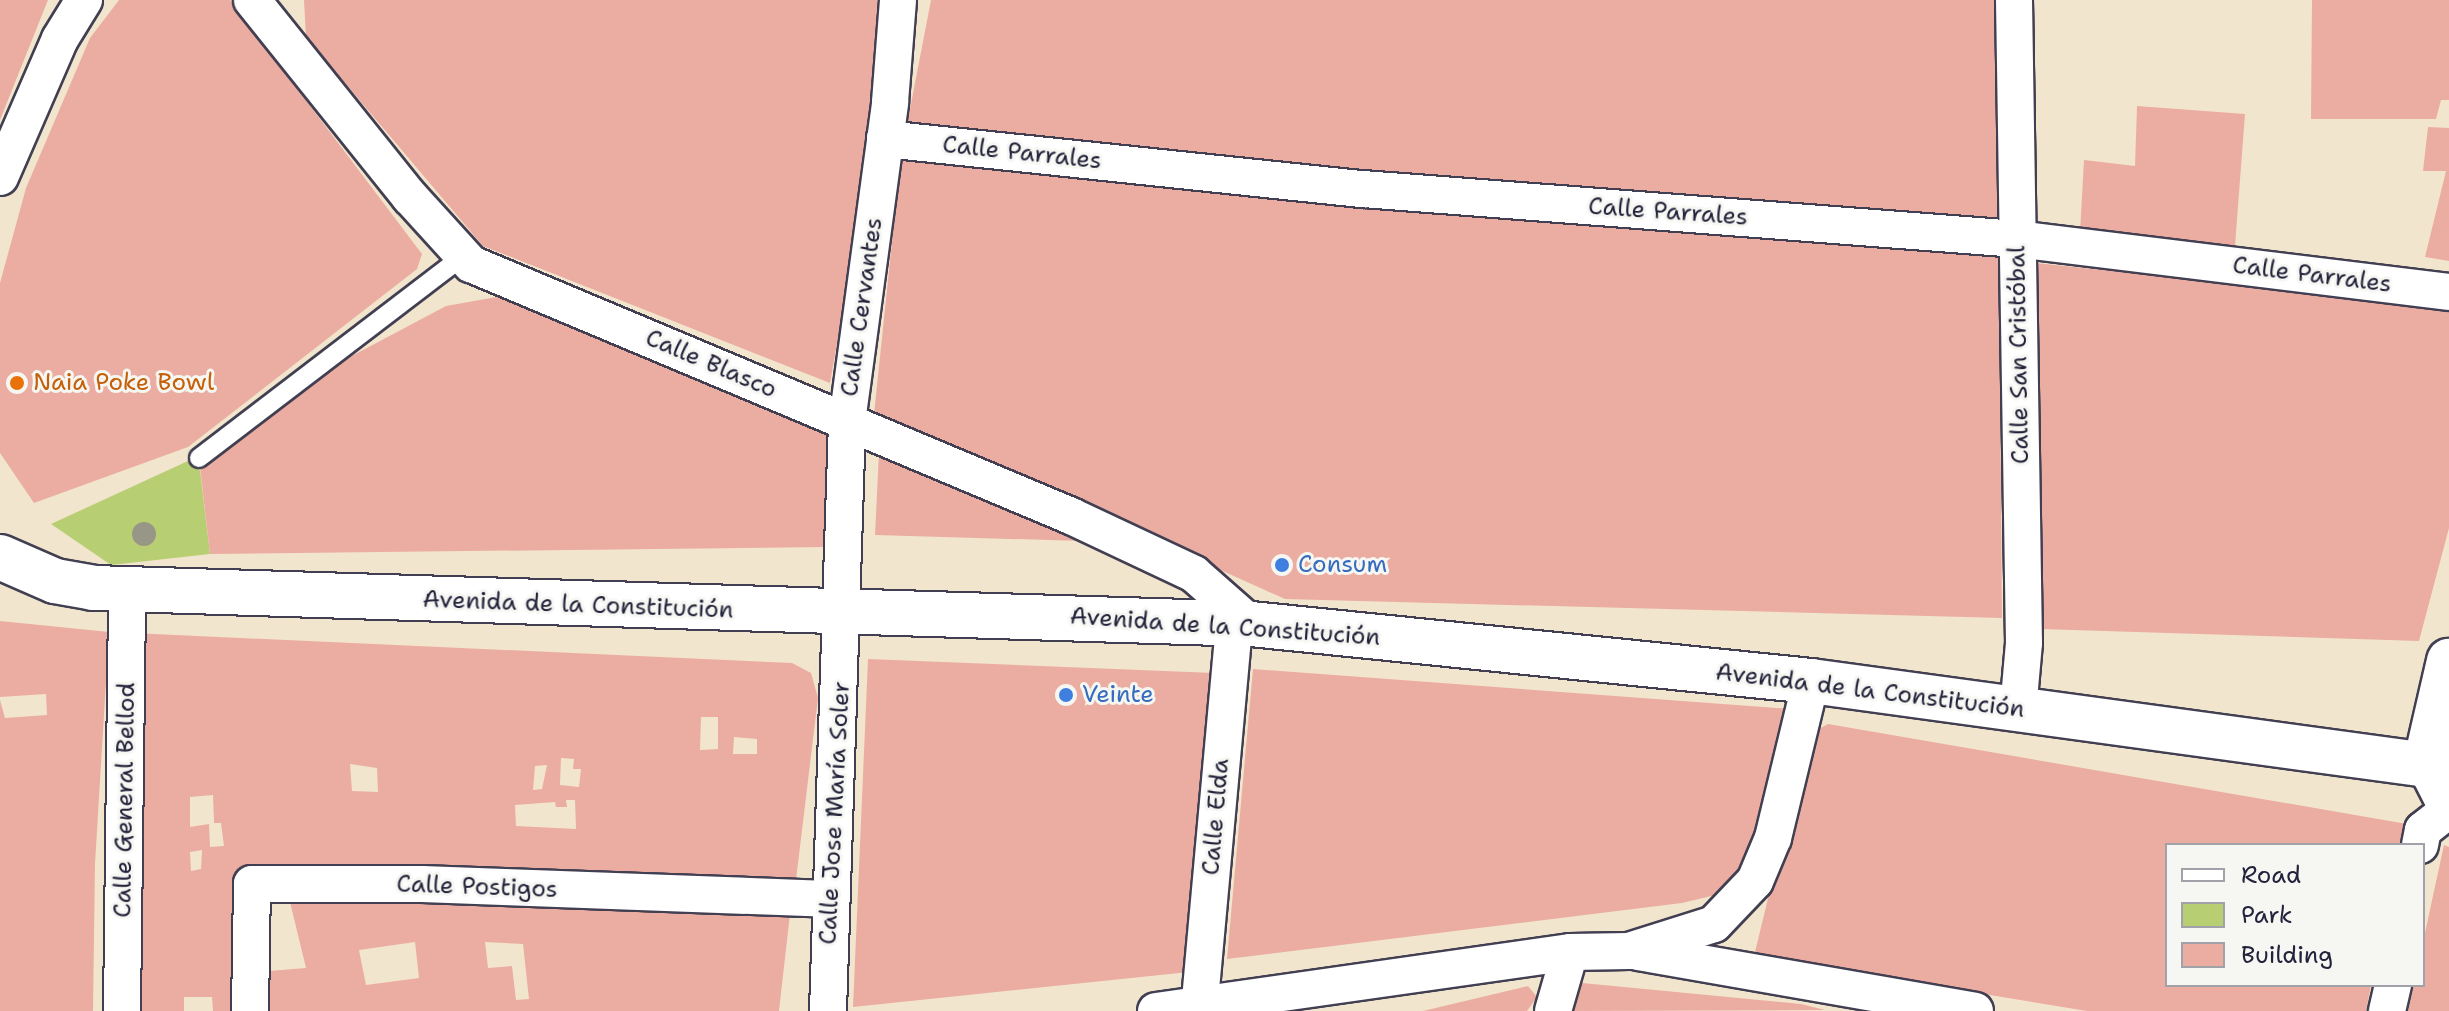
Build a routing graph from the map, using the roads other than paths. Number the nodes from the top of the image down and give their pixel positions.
1 (84, 0) edge
2 (252, 0) edge
3 (898, 0) edge
4 (2014, 0) edge
5 (885, 139) junction
6 (0, 177) edge
7 (2017, 239) junction
8 (462, 257) junction
9 (2449, 292) edge
10 (847, 422) junction
11 (199, 458) dead end
12 (0, 557) edge
13 (127, 590) junction
14 (844, 614) junction
15 (1242, 624) junction
16 (2449, 661) edge
17 (1811, 681) junction
18 (2018, 710) junction
19 (2437, 766) edge
20 (2448, 811) edge
21 (2420, 843) edge
22 (828, 899) junction
23 (1629, 951) junction
24 (1570, 952) junction
25 (2393, 987) edge
26 (1199, 1009) edge
27 (122, 1011) edge
28 (250, 1011) edge
29 (828, 1011) edge
30 (1156, 1011) edge
31 (1553, 1011) edge
32 (1975, 1011) edge
33 (2387, 1011) edge

1 - 6 street
2 - 8 street, Calle Blasco
3 - 5 street, Calle Cervantes
4 - 7 street, Calle San Cristóbal
5 - 7 street, Calle Parrales
5 - 10 street, Calle Cervantes
7 - 9 street, Calle Parrales
7 - 18 street, Calle San Cristóbal
8 - 10 street, Calle Blasco
8 - 11 lane
10 - 14 street, Calle Cervantes
10 - 15 street, Calle Blasco
12 - 13 street, Avenida de la Constitución
13 - 14 street, Avenida de la Constitución
13 - 27 street, Calle General Bellod
14 - 15 street, Avenida de la Constitución
14 - 22 street, Calle Jose María Soler
15 - 17 street, Avenida de la Constitución
15 - 26 street, Calle Elda
16 - 19 street
17 - 18 street, Avenida de la Constitución
17 - 23 street
18 - 19 street, Avenida de la Constitución
19 - 20 street
20 - 21 street
22 - 28 street, Calle Postigos
22 - 29 street, Calle Jose María Soler
23 - 24 street
23 - 32 street
24 - 26 street
24 - 31 street
25 - 33 street
26 - 30 street

